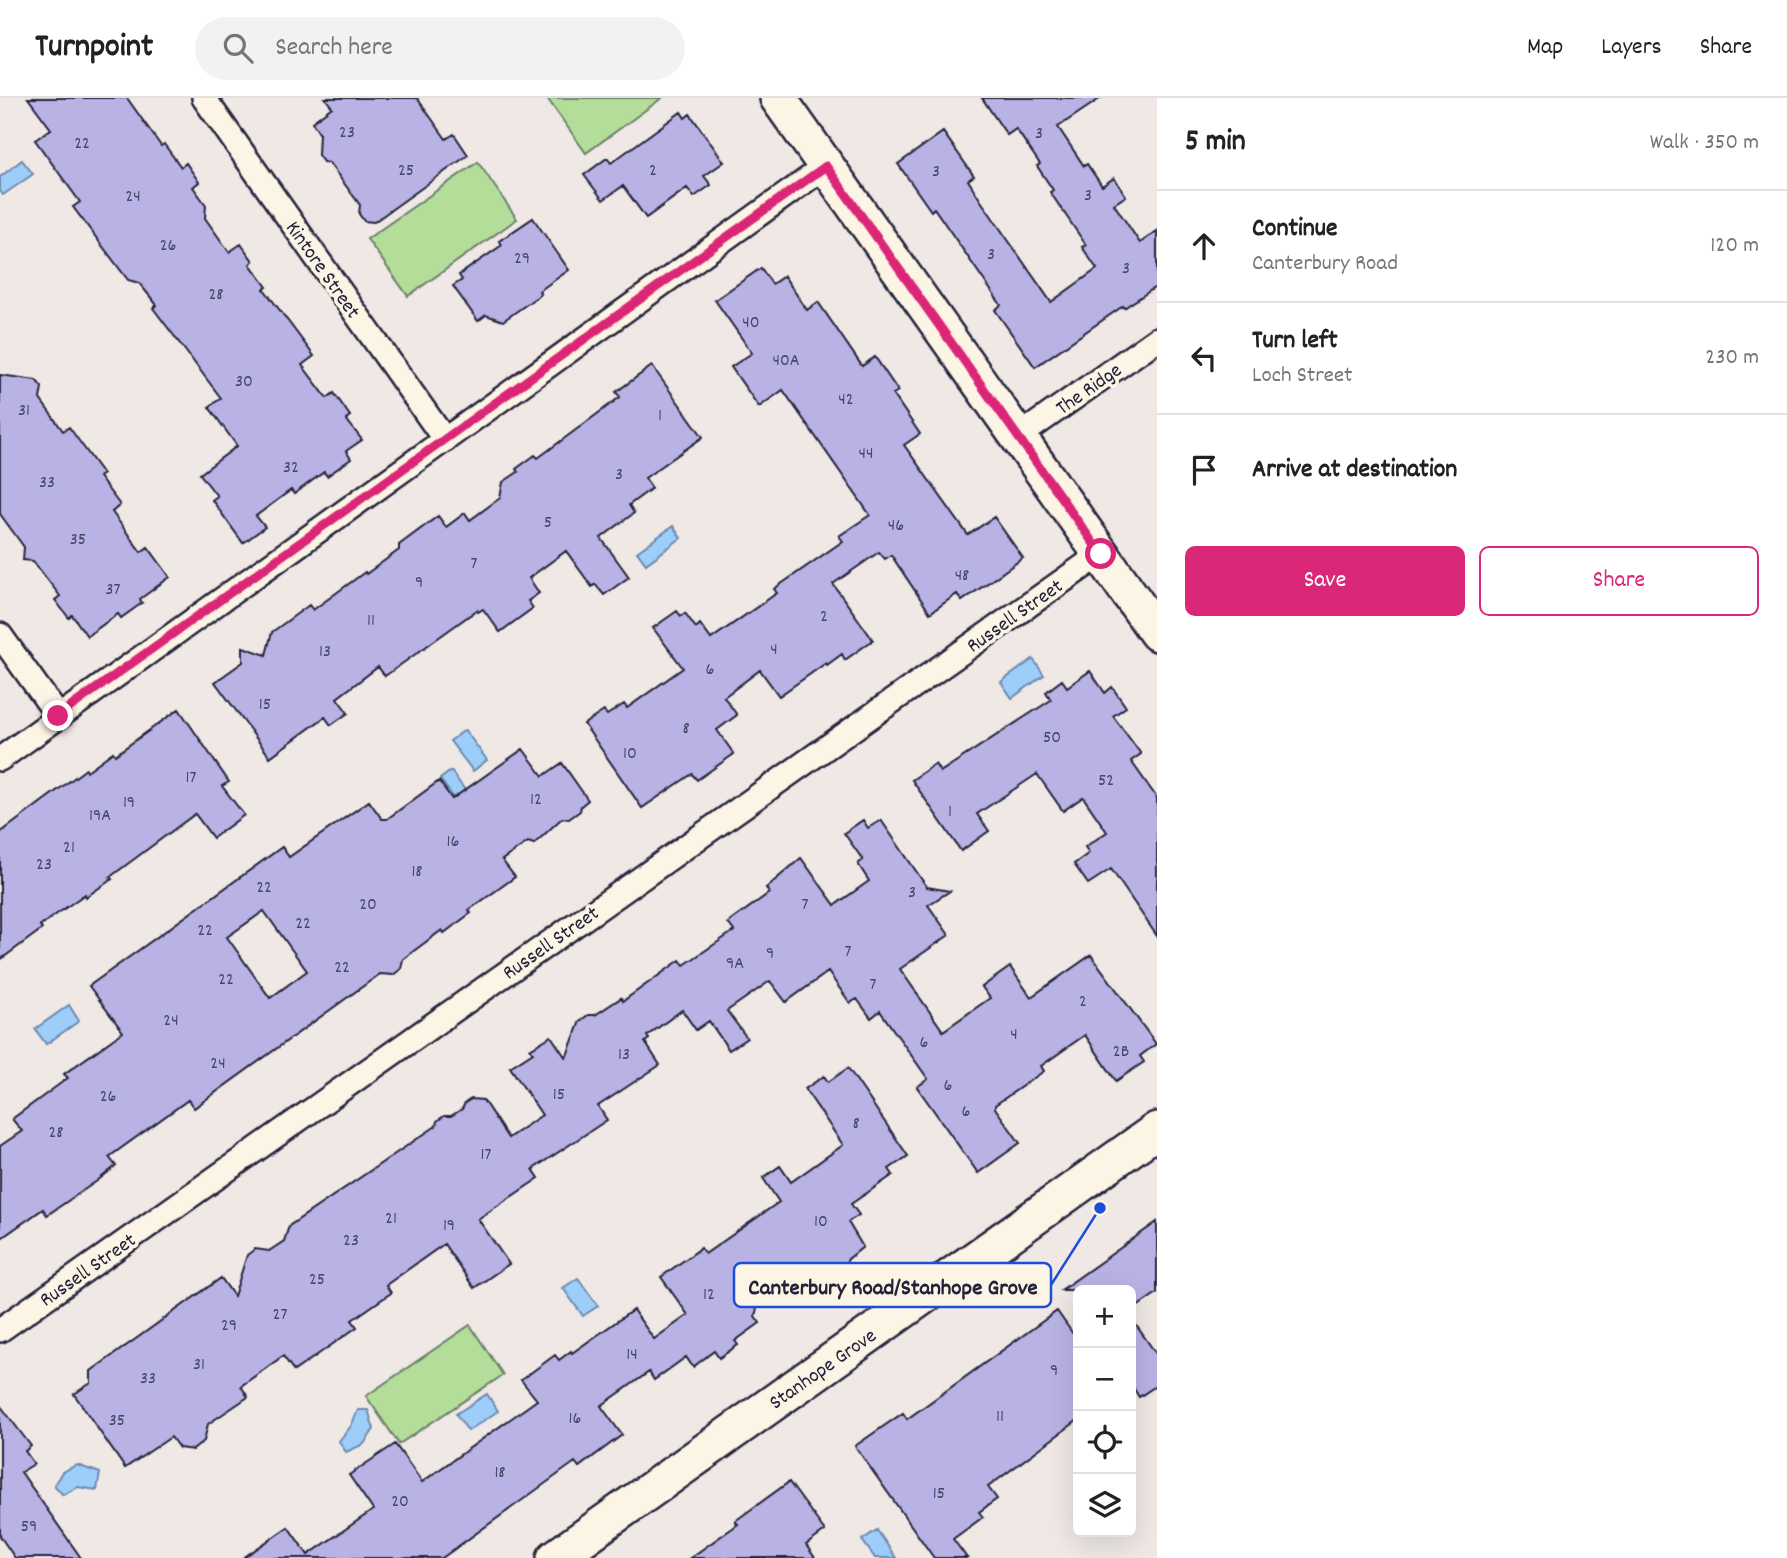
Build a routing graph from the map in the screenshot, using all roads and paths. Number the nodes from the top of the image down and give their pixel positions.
1 (204, 98) edge
2 (778, 98) edge
3 (826, 166) junction
4 (1157, 339) edge
5 (1018, 437) junction
6 (445, 440) junction
7 (1101, 554) junction
8 (1157, 633) edge
9 (0, 635) edge
10 (58, 716) junction
11 (0, 759) edge
12 (1157, 1130) edge
13 (0, 1330) edge
14 (555, 1558) edge

1 - 6 street, Kintore Street
2 - 3 main road
3 - 5 main road
3 - 6 street
4 - 5 street, The Ridge
5 - 7 main road
6 - 10 street
7 - 8 main road
7 - 13 street, Russell Street
9 - 10 street
10 - 11 street
12 - 14 main road, Stanhope Grove

